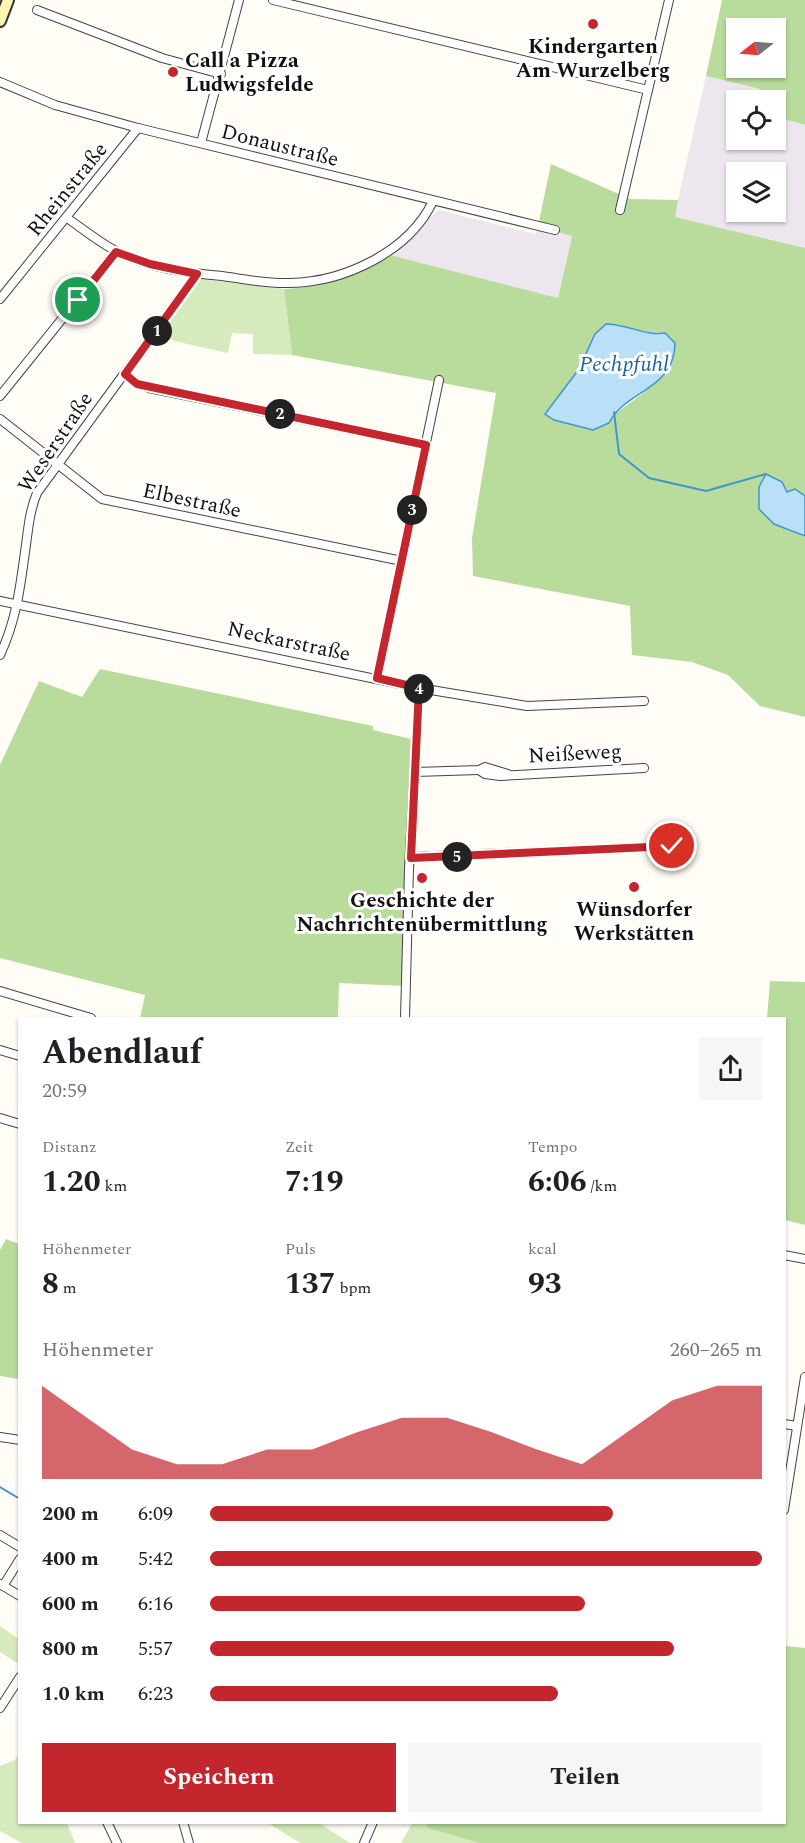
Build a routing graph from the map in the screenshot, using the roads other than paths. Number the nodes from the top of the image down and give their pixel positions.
1 (8, 0) edge
2 (239, 0) edge
3 (273, 0) edge
4 (669, 0) edge
5 (37, 10) dead end
6 (0, 21) edge
7 (221, 74) junction
8 (0, 82) edge
9 (648, 90) junction
10 (138, 128) junction
11 (201, 144) junction
12 (433, 201) junction
13 (620, 210) dead end
14 (67, 218) junction
15 (555, 230) dead end
16 (116, 252) junction
17 (197, 274) junction
18 (0, 299) edge
19 (125, 374) junction
20 (439, 380) dead end
21 (0, 396) edge
22 (0, 418) edge
23 (426, 445) junction
24 (57, 464) junction
25 (402, 561) junction
26 (0, 601) edge
27 (18, 605) junction
28 (0, 655) edge
29 (377, 678) junction
30 (419, 688) junction
31 (644, 702) dead end
32 (644, 768) dead end
33 (415, 772) junction
34 (672, 846) dead end
35 (411, 858) junction
36 (0, 991) edge
37 (88, 1017) edge
38 (405, 1017) edge
39 (0, 1050) edge
40 (18, 1055) edge
41 (0, 1118) edge
42 (18, 1123) edge
43 (786, 1255) edge
44 (805, 1259) edge
45 (805, 1377) edge
46 (786, 1424) edge
47 (797, 1426) junction
48 (0, 1437) edge
49 (18, 1440) edge
50 (786, 1497) edge
51 (0, 1535) edge
52 (18, 1546) edge
53 (18, 1562) edge
54 (1, 1585) edge
55 (18, 1595) edge
56 (18, 1679) edge
57 (3, 1696) edge
58 (0, 1708) edge
59 (108, 1824) edge
60 (184, 1824) edge
61 (372, 1824) edge
62 (117, 1843) edge
63 (189, 1843) edge
64 (364, 1843) edge

1 - 6 main road
2 - 7 street
3 - 9 street
4 - 9 street
5 - 7 street
7 - 11 street
8 - 10 street, Donaustraße
9 - 13 street
10 - 11 street, Donaustraße
10 - 14 street, Rheinstraße
11 - 12 street, Donaustraße
12 - 15 street, Donaustraße
12 - 17 street
14 - 16 street
14 - 18 street, Rheinstraße
16 - 17 street
16 - 21 street
17 - 19 street, Weserstraße
19 - 23 street
19 - 24 street, Weserstraße
20 - 23 street
22 - 24 street, Elbestraße
23 - 25 street
24 - 25 street, Elbestraße
24 - 27 street, Weserstraße
25 - 29 street
26 - 27 street, Neckarstraße
27 - 28 street, Weserstraße
27 - 29 street, Neckarstraße
29 - 30 street, Neckarstraße
30 - 31 street, Neckarstraße
30 - 33 street
32 - 33 street, Neißeweg
33 - 35 street
34 - 35 street
35 - 38 street
36 - 37 street
39 - 40 street
41 - 42 street
43 - 44 street
45 - 47 street
46 - 47 street
47 - 50 street
48 - 49 street
51 - 52 street
53 - 54 street
54 - 55 street
56 - 57 street
57 - 58 street
59 - 62 street
60 - 63 street
61 - 64 street

